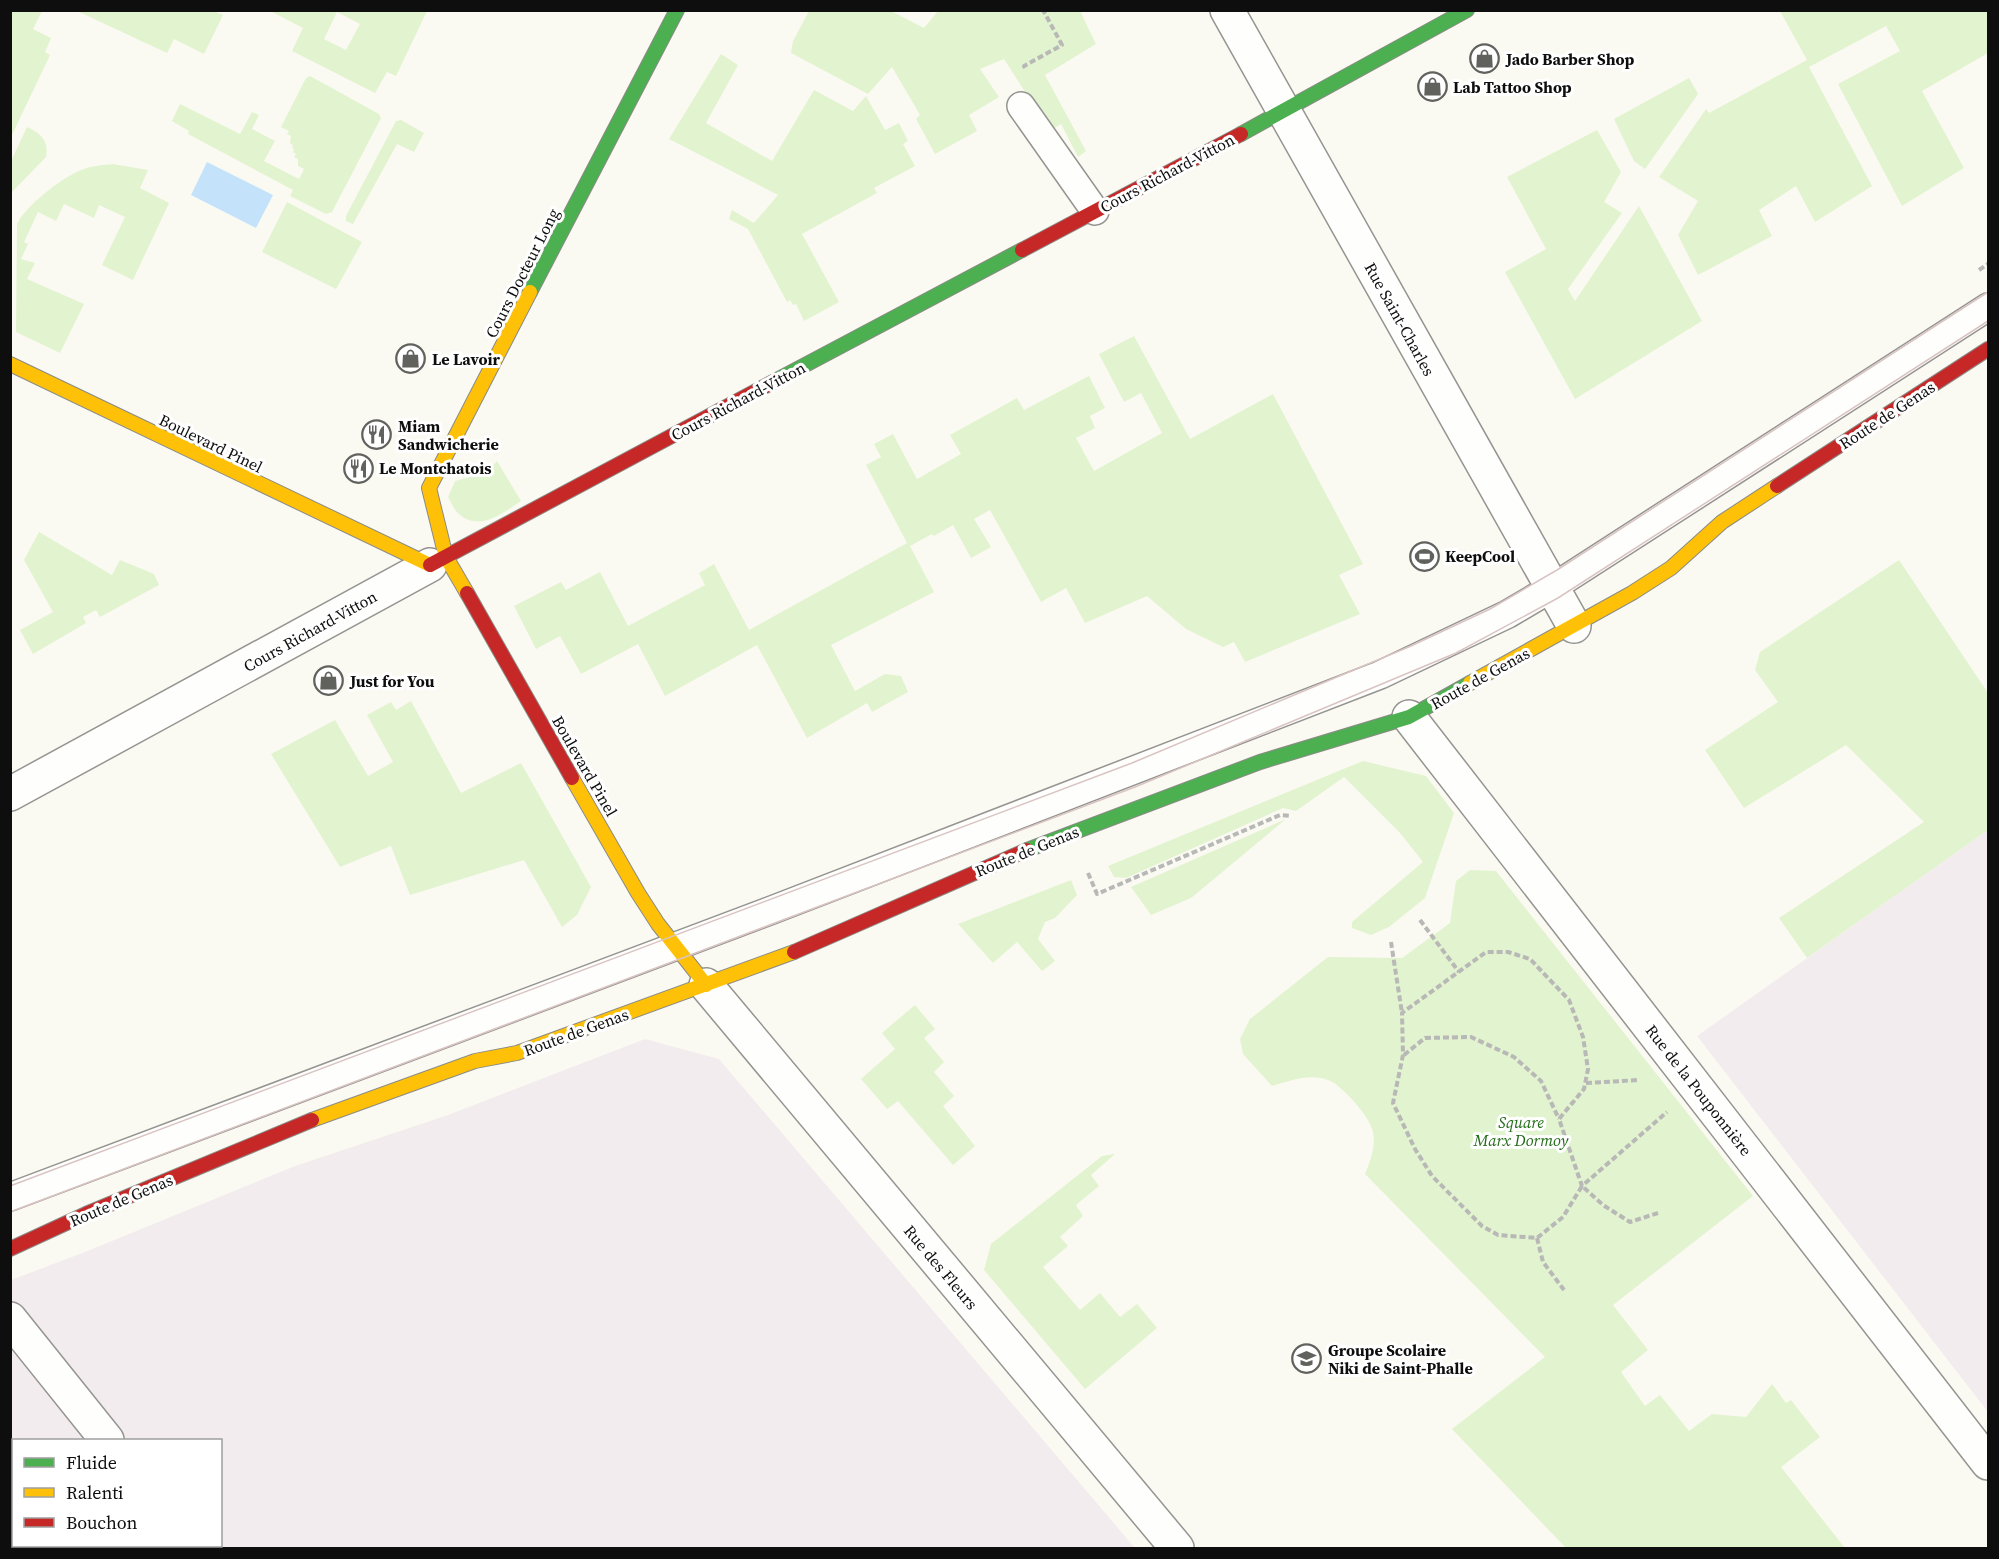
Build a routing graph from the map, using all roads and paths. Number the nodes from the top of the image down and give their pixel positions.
1 (676, 10) edge
2 (1227, 10) edge
3 (1467, 10) edge
4 (1021, 106) dead end
5 (1283, 111) junction
6 (1095, 211) junction
7 (1989, 264) edge
8 (1979, 270) dead end
9 (1989, 307) edge
10 (1989, 349) edge
11 (10, 364) edge
12 (438, 561) junction
13 (1552, 588) junction
14 (1574, 626) junction
15 (1409, 717) junction
16 (10, 794) edge
17 (1291, 816) dead end
18 (1088, 873) dead end
19 (1420, 920) dead end
20 (1391, 942) dead end
21 (675, 946) junction
22 (1459, 972) junction
23 (706, 985) junction
24 (1402, 1012) junction
25 (1403, 1055) junction
26 (1649, 1080) dead end
27 (1586, 1083) junction
28 (1698, 1088) junction
29 (1559, 1119) junction
30 (1582, 1186) junction
31 (10, 1197) edge
32 (1658, 1213) dead end
33 (1537, 1238) junction
34 (10, 1249) edge
35 (1564, 1290) dead end
36 (10, 1319) edge
37 (106, 1439) edge
38 (1989, 1463) edge
39 (1177, 1548) edge

1 - 12 main road, Cours Docteur Long
2 - 5 street, Rue Saint-Charles
3 - 5 main road, Cours Richard-Vitton
4 - 6 lane
5 - 6 main road, Cours Richard-Vitton
5 - 13 street, Rue Saint-Charles
6 - 12 main road, Cours Richard-Vitton
7 - 8 path
9 - 13 lane
10 - 14 main road, Route de Genas
11 - 12 main road, Boulevard Pinel
12 - 16 street, Cours Richard-Vitton
12 - 21 main road, Boulevard Pinel
13 - 14 street, Rue Saint-Charles
13 - 21 lane
14 - 15 main road, Route de Genas
15 - 23 main road, Route de Genas
15 - 28 street, Rue de la Pouponnière
17 - 18 path
19 - 22 path
20 - 24 path
21 - 23 main road, Boulevard Pinel
21 - 31 lane
22 - 24 path
22 - 27 path
23 - 34 main road, Route de Genas
23 - 39 street, Rue des Fleurs
24 - 25 path
25 - 29 path
25 - 33 path
26 - 27 path
27 - 29 path
28 - 30 path
28 - 38 street, Rue de la Pouponnière
29 - 30 path
30 - 32 path
30 - 33 path
33 - 35 path
36 - 37 street

